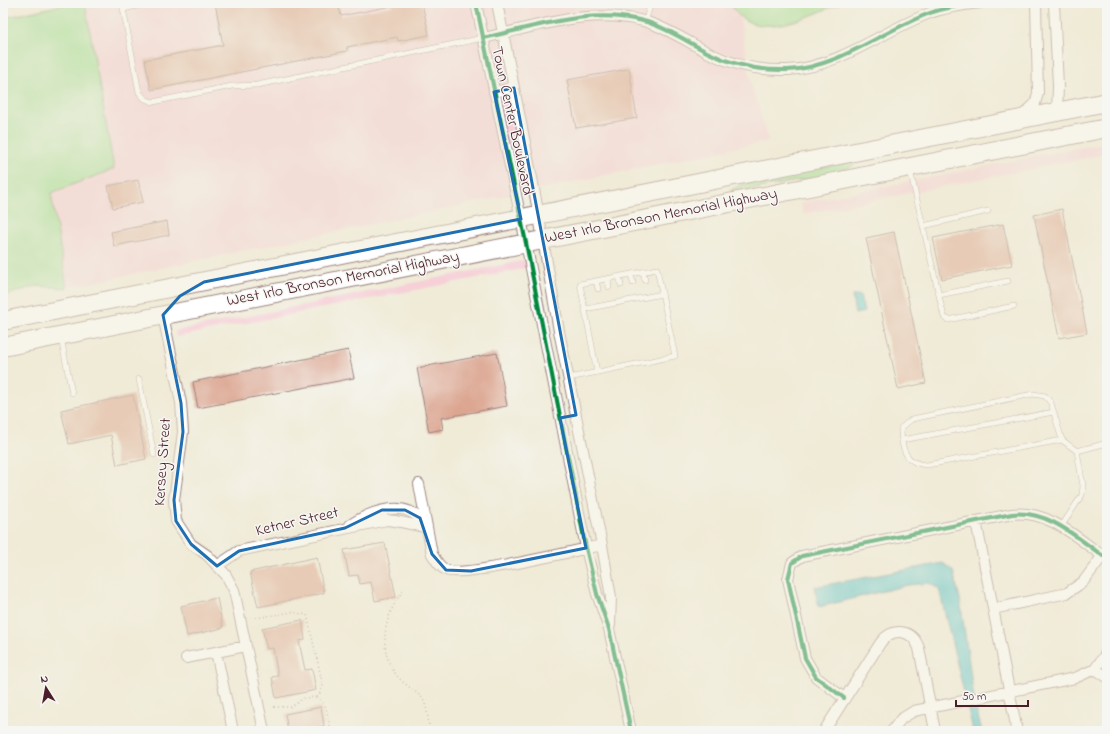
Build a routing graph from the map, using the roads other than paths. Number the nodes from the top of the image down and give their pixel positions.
1 (151, 3) edge
2 (476, 3) edge
3 (497, 3) edge
4 (651, 3) edge
5 (980, 3) edge
6 (1036, 3) edge
7 (1054, 3) edge
8 (122, 6) edge
9 (645, 22) junction
10 (503, 34) junction
11 (483, 38) junction
12 (514, 88) junction
13 (494, 92) junction
14 (1102, 103) edge
15 (1057, 112) junction
16 (1012, 121) junction
17 (1107, 128) edge
18 (1058, 138) junction
19 (996, 149) junction
20 (909, 167) junction
21 (988, 211) dead end
22 (529, 217) junction
23 (923, 226) junction
24 (534, 241) junction
25 (643, 272) junction
26 (631, 274) junction
27 (619, 276) junction
28 (608, 279) junction
29 (645, 280) dead end
30 (596, 281) junction
31 (1008, 281) dead end
32 (204, 282) junction
33 (633, 283) dead end
34 (621, 285) dead end
35 (609, 287) dead end
36 (598, 289) dead end
37 (662, 294) junction
38 (939, 295) junction
39 (1014, 306) dead end
40 (585, 309) junction
41 (163, 315) junction
42 (3, 321) edge
43 (559, 331) junction
44 (544, 333) junction
45 (61, 335) junction
46 (3, 347) edge
47 (597, 372) junction
48 (569, 378) junction
49 (139, 379) dead end
50 (72, 393) dead end
51 (1054, 412) junction
52 (576, 415) junction
53 (560, 418) junction
54 (902, 440) junction
55 (1062, 440) junction
56 (1107, 443) edge
57 (1077, 451) junction
58 (154, 455) dead end
59 (418, 484) dead end
60 (976, 521) junction
61 (1061, 526) junction
62 (425, 527) junction
63 (602, 545) junction
64 (586, 548) junction
65 (1105, 553) edge
66 (217, 566) junction
67 (993, 609) junction
68 (609, 629) junction
69 (246, 646) junction
70 (216, 652) junction
71 (1107, 652) edge
72 (186, 658) dead end
73 (1095, 669) junction
74 (1107, 677) edge
75 (1009, 692) junction
76 (844, 698) junction
77 (931, 708) junction
78 (233, 731) edge
79 (264, 731) edge
80 (631, 731) edge
81 (824, 731) edge
82 (892, 731) edge
83 (935, 731) edge
84 (1017, 731) edge

1 - 8 lane
2 - 11 street, Town Center Boulevard
3 - 10 street, Town Center Boulevard
4 - 9 lane
5 - 9 street
6 - 16 street
7 - 15 street
8 - 11 lane
9 - 10 street
10 - 11 street
10 - 12 street, Town Center Boulevard
11 - 13 street, Town Center Boulevard
12 - 13 street
12 - 22 street, Town Center Boulevard
13 - 22 street, Town Center Boulevard
14 - 15 highway, West Irlo Bronson Memorial Highway
14 - 18 highway
15 - 16 highway, West Irlo Bronson Memorial Highway
15 - 19 highway
16 - 22 highway, West Irlo Bronson Memorial Highway
17 - 18 highway, West Irlo Bronson Memorial Highway
18 - 19 highway, West Irlo Bronson Memorial Highway
19 - 20 highway, West Irlo Bronson Memorial Highway
20 - 23 lane
20 - 24 highway, West Irlo Bronson Memorial Highway
21 - 23 lane
22 - 24 street, Town Center Boulevard
22 - 24 street, Town Center Boulevard
22 - 32 highway, West Irlo Bronson Memorial Highway
23 - 38 lane
24 - 41 highway, West Irlo Bronson Memorial Highway
24 - 43 street
24 - 44 street
25 - 26 lane
25 - 29 lane
25 - 37 lane
26 - 27 lane
26 - 33 lane
27 - 28 lane
27 - 34 lane
28 - 30 lane
28 - 35 lane
30 - 36 lane
30 - 40 lane
31 - 38 lane
32 - 41 highway
32 - 42 highway, West Irlo Bronson Memorial Highway
37 - 40 lane
37 - 47 lane
38 - 39 lane
40 - 47 lane
41 - 45 highway, West Irlo Bronson Memorial Highway
41 - 66 street, Kersey Street
43 - 44 street
43 - 48 street
44 - 53 street
45 - 46 highway, West Irlo Bronson Memorial Highway
45 - 50 lane
47 - 48 lane
48 - 52 street
49 - 58 lane
51 - 54 lane
51 - 54 lane
51 - 55 lane
52 - 53 street
52 - 63 street
53 - 64 street
54 - 55 lane
55 - 57 lane
56 - 57 lane
57 - 61 lane
59 - 62 street
60 - 61 street
60 - 67 street
60 - 76 street
61 - 65 street
62 - 64 street
62 - 66 street, Ketner Street
63 - 64 street
63 - 68 street
64 - 68 street
65 - 67 street
66 - 69 street, Kersey Street
67 - 75 street
68 - 80 street
69 - 70 street
69 - 79 street, Kersey Street
70 - 72 street
70 - 78 street
71 - 73 street
73 - 74 street
73 - 75 street
75 - 77 street
75 - 84 street
76 - 77 street
76 - 81 street
77 - 82 street
77 - 83 street

